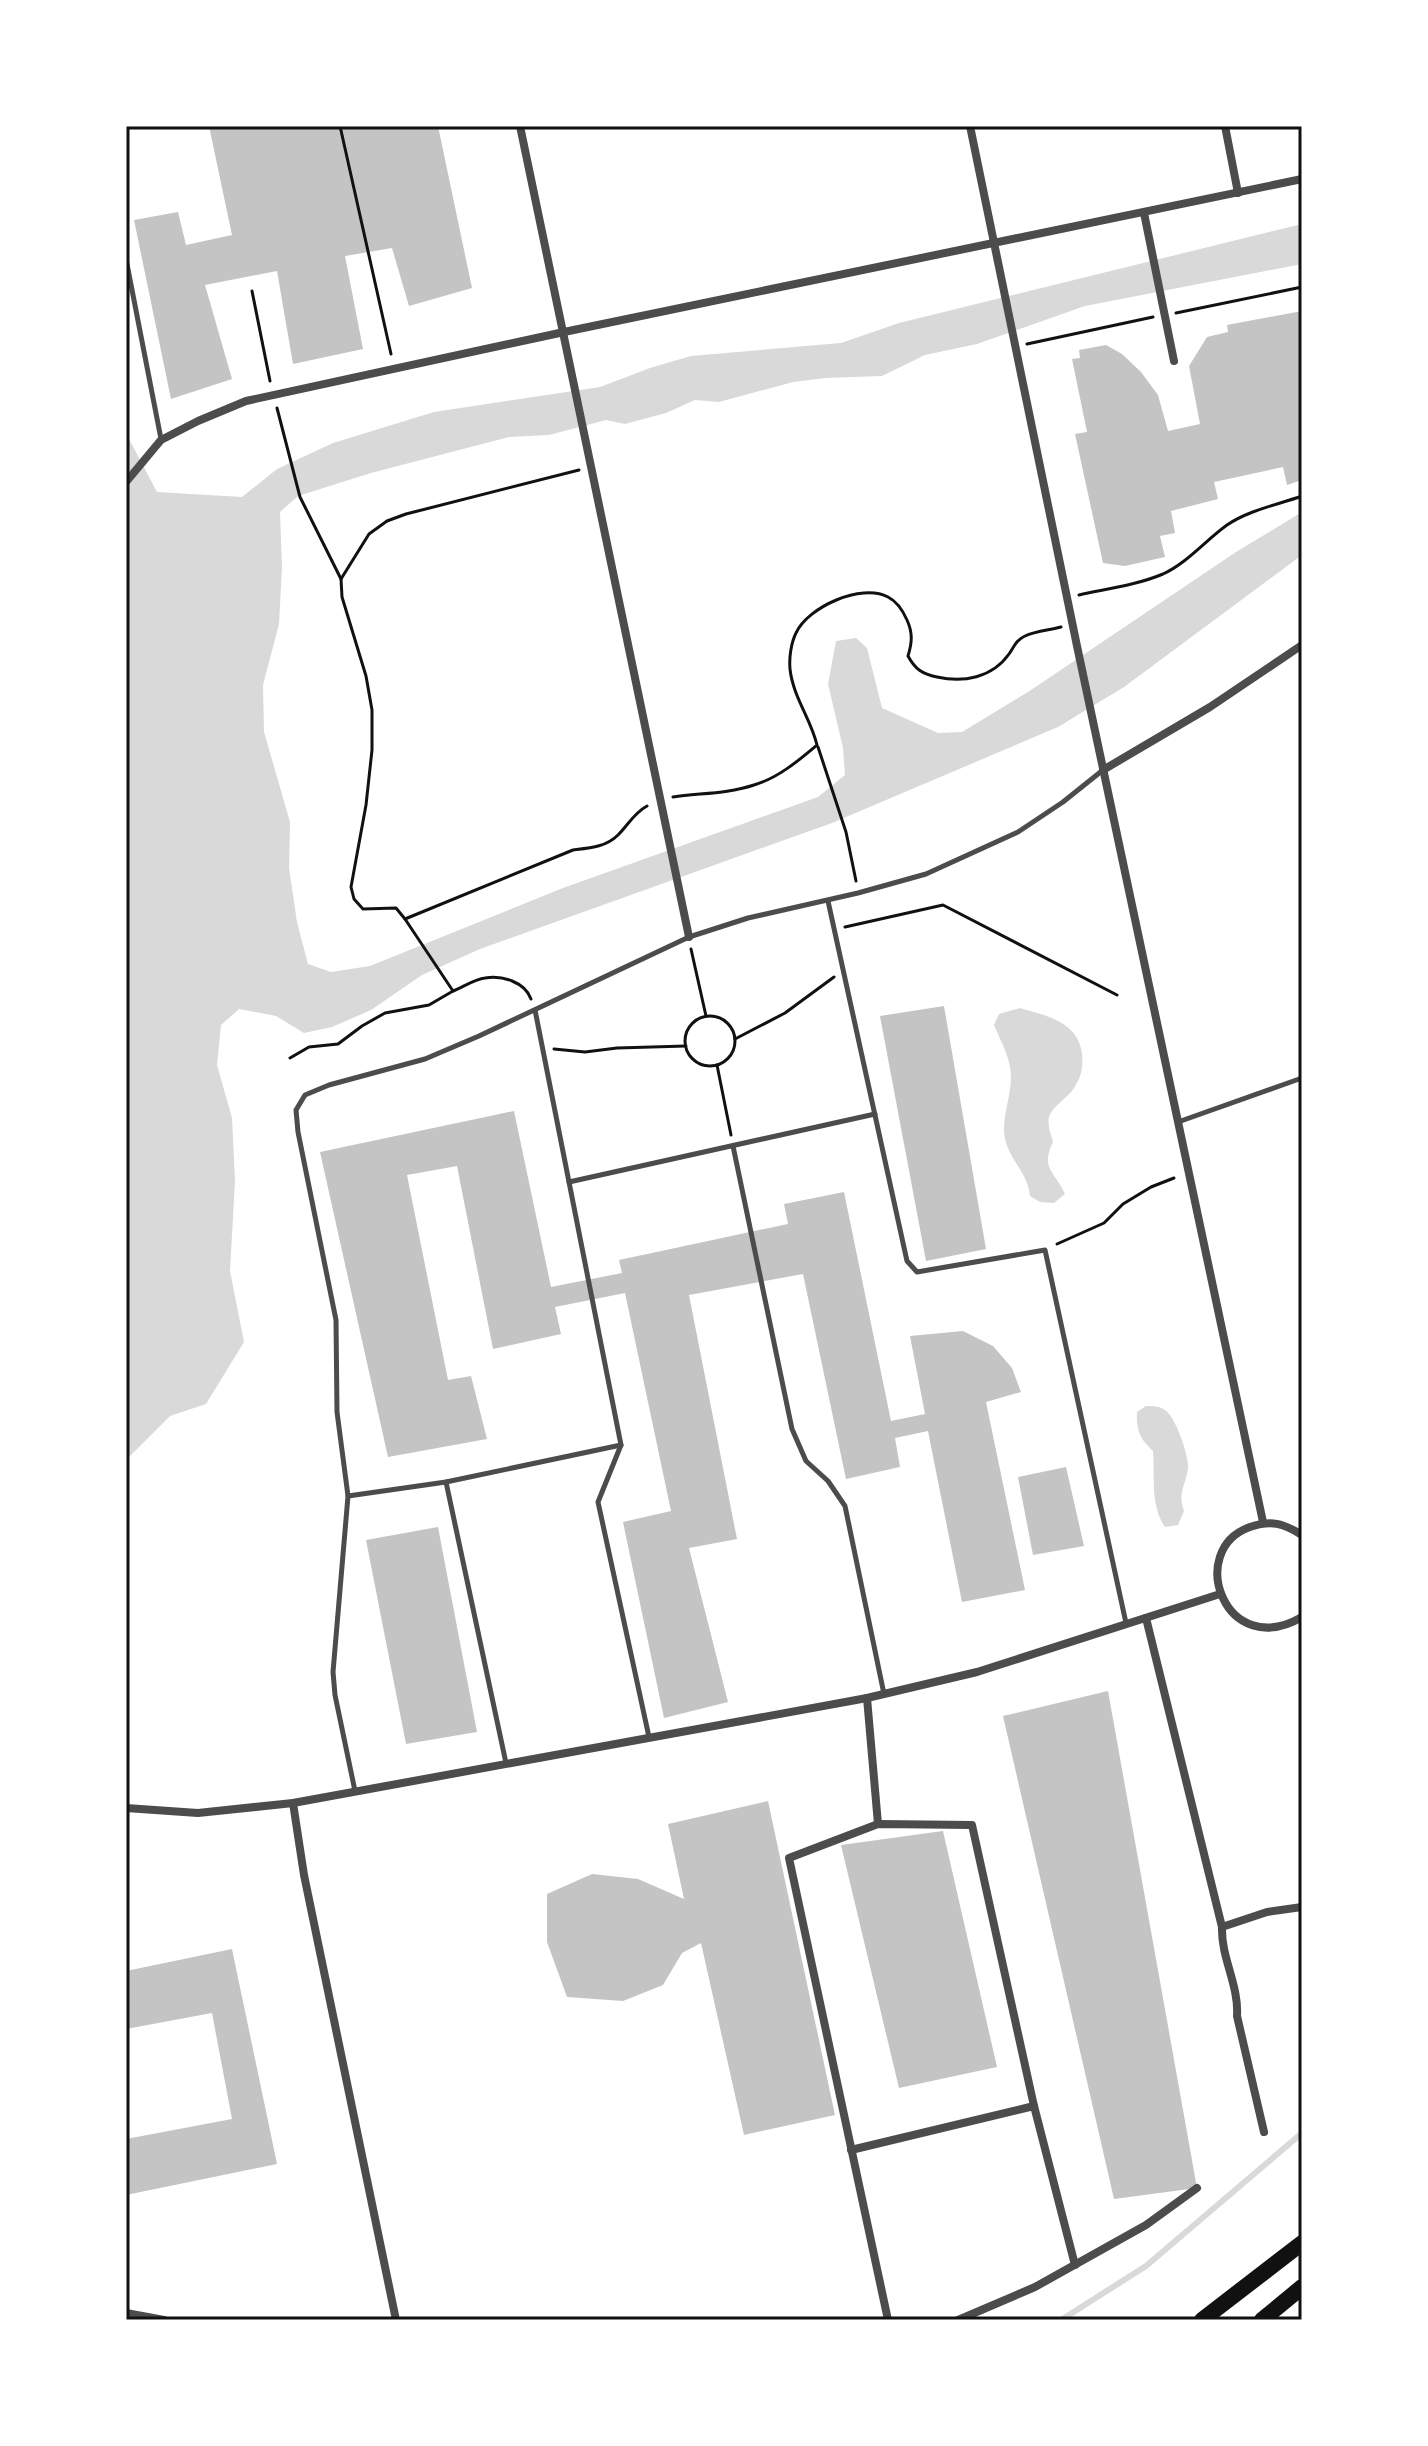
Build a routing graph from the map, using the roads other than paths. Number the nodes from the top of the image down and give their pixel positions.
1 (520, 126) edge
2 (970, 126) edge
3 (1225, 126) edge
4 (1302, 179) edge
5 (1238, 193) junction
6 (1144, 213) junction
7 (994, 242) junction
8 (126, 259) edge
9 (564, 332) junction
10 (1174, 361) dead end
11 (161, 440) junction
12 (126, 482) edge
13 (1302, 645) edge
14 (1103, 770) junction
15 (828, 901) junction
16 (689, 937) junction
17 (535, 1010) junction
18 (1302, 1078) edge
19 (875, 1114) junction
20 (1178, 1122) junction
21 (733, 1146) junction
22 (569, 1182) junction
23 (621, 1445) junction
24 (446, 1482) junction
25 (348, 1496) junction
26 (1263, 1522) junction
27 (1302, 1535) edge
28 (1220, 1594) junction
29 (1302, 1617) edge
30 (1146, 1618) junction
31 (1127, 1624) junction
32 (884, 1694) junction
33 (867, 1698) junction
34 (649, 1738) junction
35 (506, 1764) junction
36 (355, 1792) junction
37 (293, 1803) junction
38 (126, 1808) edge
39 (878, 1824) junction
40 (1302, 1907) edge
41 (1222, 1927) junction
42 (1034, 2106) junction
43 (1264, 2132) dead end
44 (851, 2150) junction
45 (1197, 2188) dead end
46 (1302, 2243) edge
47 (1075, 2265) junction
48 (1302, 2287) edge
49 (126, 2313) edge
50 (164, 2320) edge
51 (396, 2320) edge
52 (888, 2320) edge
53 (958, 2320) edge
54 (1202, 2320) edge
55 (1262, 2320) edge

1 - 9 street
2 - 7 street
3 - 5 street
4 - 5 street
5 - 6 street
6 - 7 street
6 - 10 street
7 - 9 street
7 - 14 street
8 - 11 lane
9 - 11 street
9 - 16 street
11 - 12 street
13 - 14 street
14 - 15 lane
14 - 20 street
15 - 16 lane
15 - 19 lane
16 - 17 lane
17 - 22 lane
17 - 25 lane
18 - 20 lane
19 - 21 lane
19 - 31 lane
20 - 26 street
21 - 22 lane
21 - 32 lane
22 - 23 lane
23 - 24 lane
23 - 34 lane
24 - 25 lane
24 - 35 lane
25 - 36 lane
26 - 27 street
26 - 28 street
28 - 29 street
28 - 30 street
30 - 31 street
30 - 41 street
31 - 32 street
32 - 33 street
33 - 34 street
33 - 39 street
34 - 35 street
35 - 36 street
36 - 37 street
37 - 38 street
37 - 51 street
39 - 42 street
39 - 44 street
40 - 41 street
41 - 43 street
42 - 44 street
42 - 47 street
44 - 52 street
45 - 47 street
46 - 54 main road
47 - 53 street
48 - 55 main road
49 - 50 street

